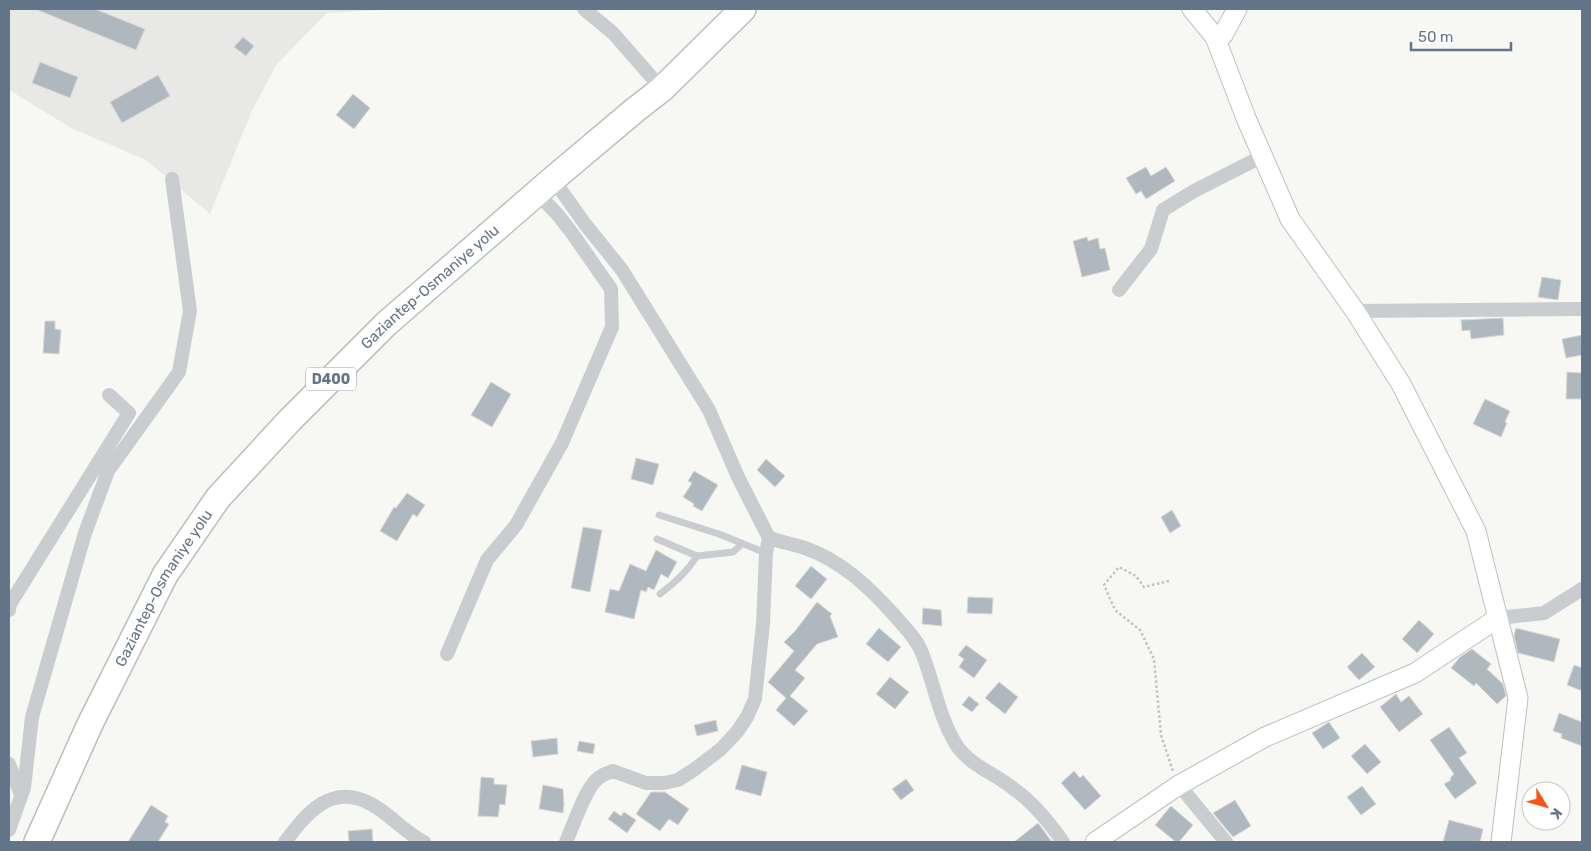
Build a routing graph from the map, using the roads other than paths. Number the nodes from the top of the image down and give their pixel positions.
1 (584, 9) edge
2 (743, 9) edge
3 (1192, 9) edge
4 (1237, 9) edge
5 (1215, 37) junction
6 (662, 89) junction
7 (1262, 156) junction
8 (172, 179) dead end
9 (545, 186) junction
10 (1119, 290) dead end
11 (1582, 309) edge
12 (1354, 311) junction
13 (109, 395) dead end
14 (659, 515) dead end
15 (768, 538) junction
16 (657, 539) dead end
17 (742, 544) junction
18 (766, 553) junction
19 (697, 556) junction
20 (1582, 589) edge
21 (660, 594) dead end
22 (9, 610) edge
23 (1498, 618) junction
24 (447, 654) dead end
25 (9, 764) edge
26 (1179, 785) junction
27 (22, 795) junction
28 (9, 830) edge
29 (37, 842) edge
30 (285, 842) edge
31 (424, 842) edge
32 (566, 842) edge
33 (1063, 842) edge
34 (1095, 842) edge
35 (1226, 842) edge
36 (1501, 842) edge

1 - 6 street
2 - 6 highway, Gaziantep-Osmaniye yolu / D400
3 - 5 street
4 - 5 street
5 - 7 street
6 - 9 highway, Gaziantep-Osmaniye yolu / D400
7 - 10 street
7 - 12 street
8 - 27 street
9 - 15 street
9 - 24 street
9 - 29 highway, Gaziantep-Osmaniye yolu / D400
11 - 12 street
12 - 23 street
13 - 22 street
14 - 17 lane
15 - 18 street
15 - 33 street
16 - 19 lane
17 - 18 lane
17 - 19 lane
18 - 32 street
19 - 21 lane
20 - 23 street
23 - 26 street
23 - 36 street
25 - 27 street
26 - 34 street
26 - 35 street
27 - 28 street
30 - 31 street

